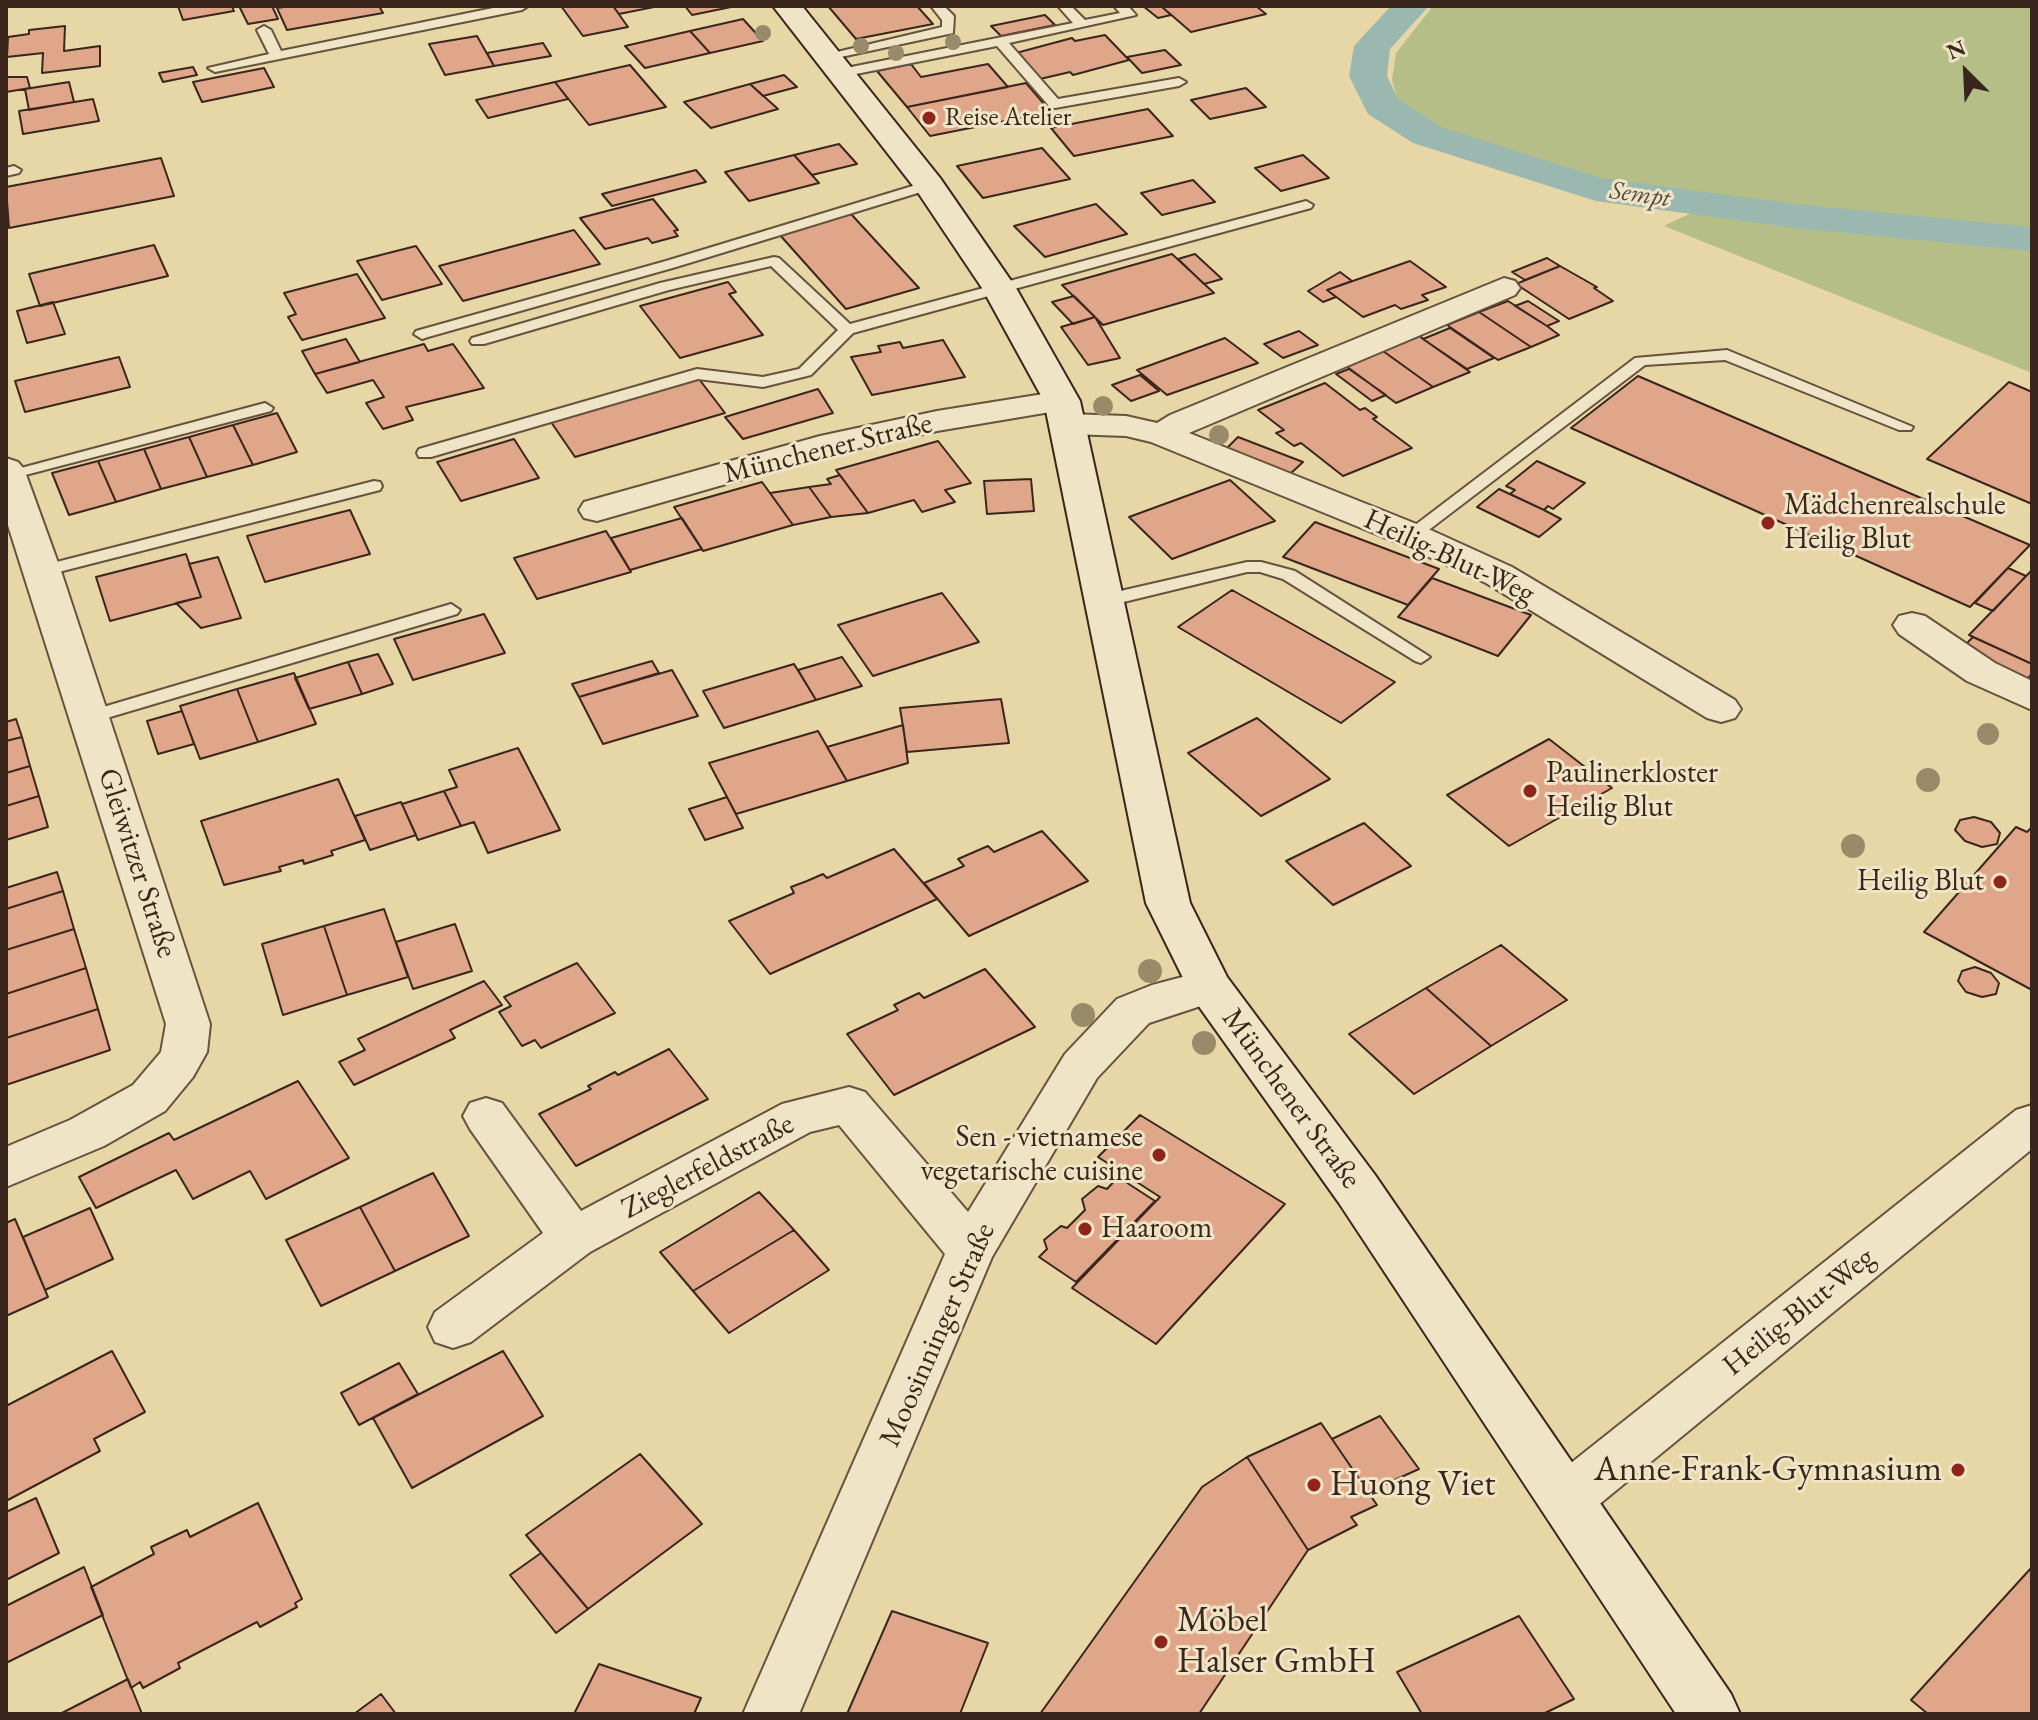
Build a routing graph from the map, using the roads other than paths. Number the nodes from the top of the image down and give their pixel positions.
1 (522, 6) edge
2 (787, 6) edge
3 (937, 6) edge
4 (1064, 6) edge
5 (1120, 6) edge
6 (1082, 25) junction
7 (264, 30) dead end
8 (1000, 41) junction
9 (277, 56) junction
10 (834, 65) junction
11 (215, 68) dead end
12 (1179, 82) dead end
13 (929, 185) junction
14 (1306, 205) dead end
15 (999, 288) junction
16 (1504, 288) dead end
17 (847, 330) junction
18 (422, 334) dead end
19 (478, 341) dead end
20 (265, 408) dead end
21 (1066, 413) junction
22 (1905, 427) dead end
23 (1163, 435) junction
24 (425, 453) dead end
25 (7, 472) edge
26 (374, 486) dead end
27 (597, 510) dead end
28 (1411, 535) junction
29 (29, 563) edge
30 (1103, 601) junction
31 (451, 610) dead end
32 (1912, 625) dead end
33 (1421, 657) dead end
34 (2032, 697) edge
35 (1721, 709) dead end
36 (90, 717) junction
37 (1209, 986) junction
38 (486, 1116) dead end
39 (2032, 1123) edge
40 (6, 1168) edge
41 (573, 1238) junction
42 (971, 1250) junction
43 (453, 1327) dead end
44 (1566, 1499) junction
45 (771, 1714) edge
46 (1710, 1714) edge

1 - 9 lane
2 - 10 street, Münchener Straße
3 - 10 lane
4 - 6 lane
5 - 6 lane
6 - 8 lane
7 - 9 lane
8 - 10 lane
8 - 12 lane
9 - 11 lane
10 - 13 street, Münchener Straße
13 - 15 street, Münchener Straße
13 - 18 lane
14 - 15 lane
15 - 17 lane
15 - 21 street, Münchener Straße
16 - 23 street
17 - 19 lane
17 - 24 lane
20 - 25 lane
21 - 23 street, Heilig-Blut-Weg
21 - 27 street, Münchener Straße
21 - 30 street, Münchener Straße
22 - 28 lane
23 - 28 street, Heilig-Blut-Weg
25 - 29 street, Gleiwitzer Straße
26 - 29 lane
28 - 35 street, Heilig-Blut-Weg
29 - 36 street, Gleiwitzer Straße
30 - 33 lane
30 - 37 street, Münchener Straße
31 - 36 lane
32 - 34 street
36 - 40 street, Gleiwitzer Straße
37 - 42 street, Moosinninger Straße
37 - 44 street, Münchener Straße
38 - 41 street
39 - 44 street, Heilig-Blut-Weg
41 - 42 street, Zieglerfeldstraße
41 - 43 street, Zieglerfeldstraße
42 - 45 street, Moosinninger Straße
44 - 46 street, Münchener Straße

